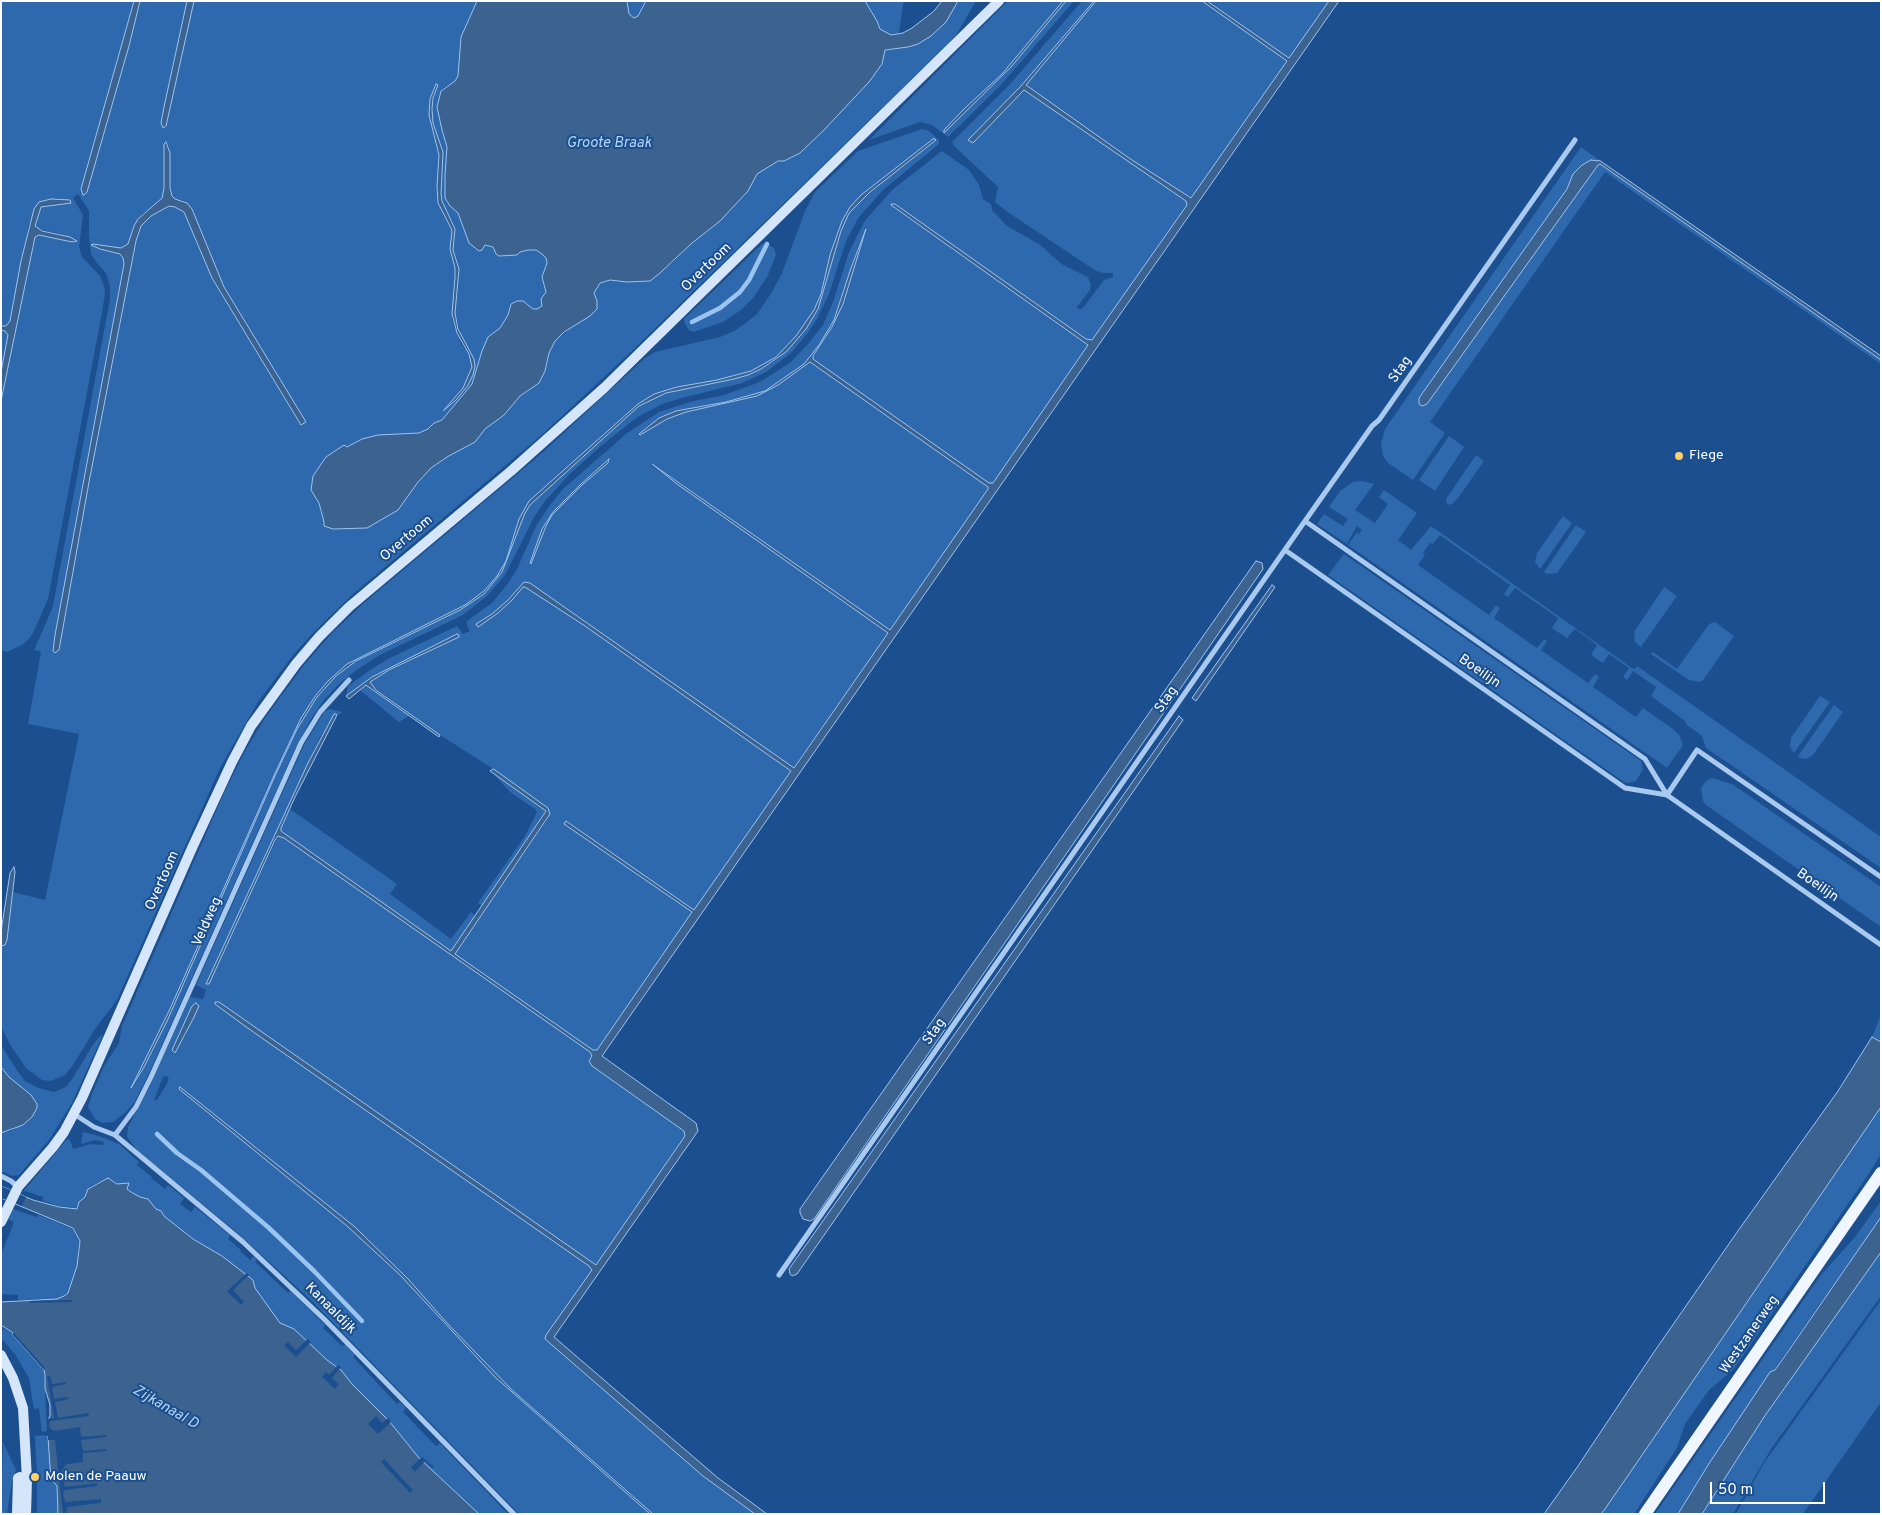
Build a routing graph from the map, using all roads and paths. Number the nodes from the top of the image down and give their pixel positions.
1 (999, 1) edge
2 (1575, 140) dead end
3 (1305, 521) junction
4 (1285, 550) junction
5 (349, 680) dead end
6 (1666, 795) junction
7 (1881, 877) edge
8 (1881, 945) edge
9 (74, 1114) junction
10 (114, 1135) junction
11 (1881, 1173) edge
12 (1, 1176) edge
13 (16, 1188) junction
14 (1, 1222) edge
15 (779, 1275) dead end
16 (1, 1355) edge
17 (26, 1514) edge
18 (514, 1514) edge
19 (1645, 1514) edge

1 - 9 street, Overtoom
2 - 3 street, Stag
3 - 4 street, Stag
3 - 6 street, Boeilijn
4 - 6 street, Boeilijn
4 - 15 street, Stag
5 - 10 street, Veldweg
6 - 7 street
6 - 8 street, Boeilijn
9 - 10 street
9 - 13 street, Overtoom
10 - 18 street, Kanaaldijk
11 - 19 main road, Westzanerweg
12 - 13 street
13 - 14 street, Overtoom
16 - 17 street

